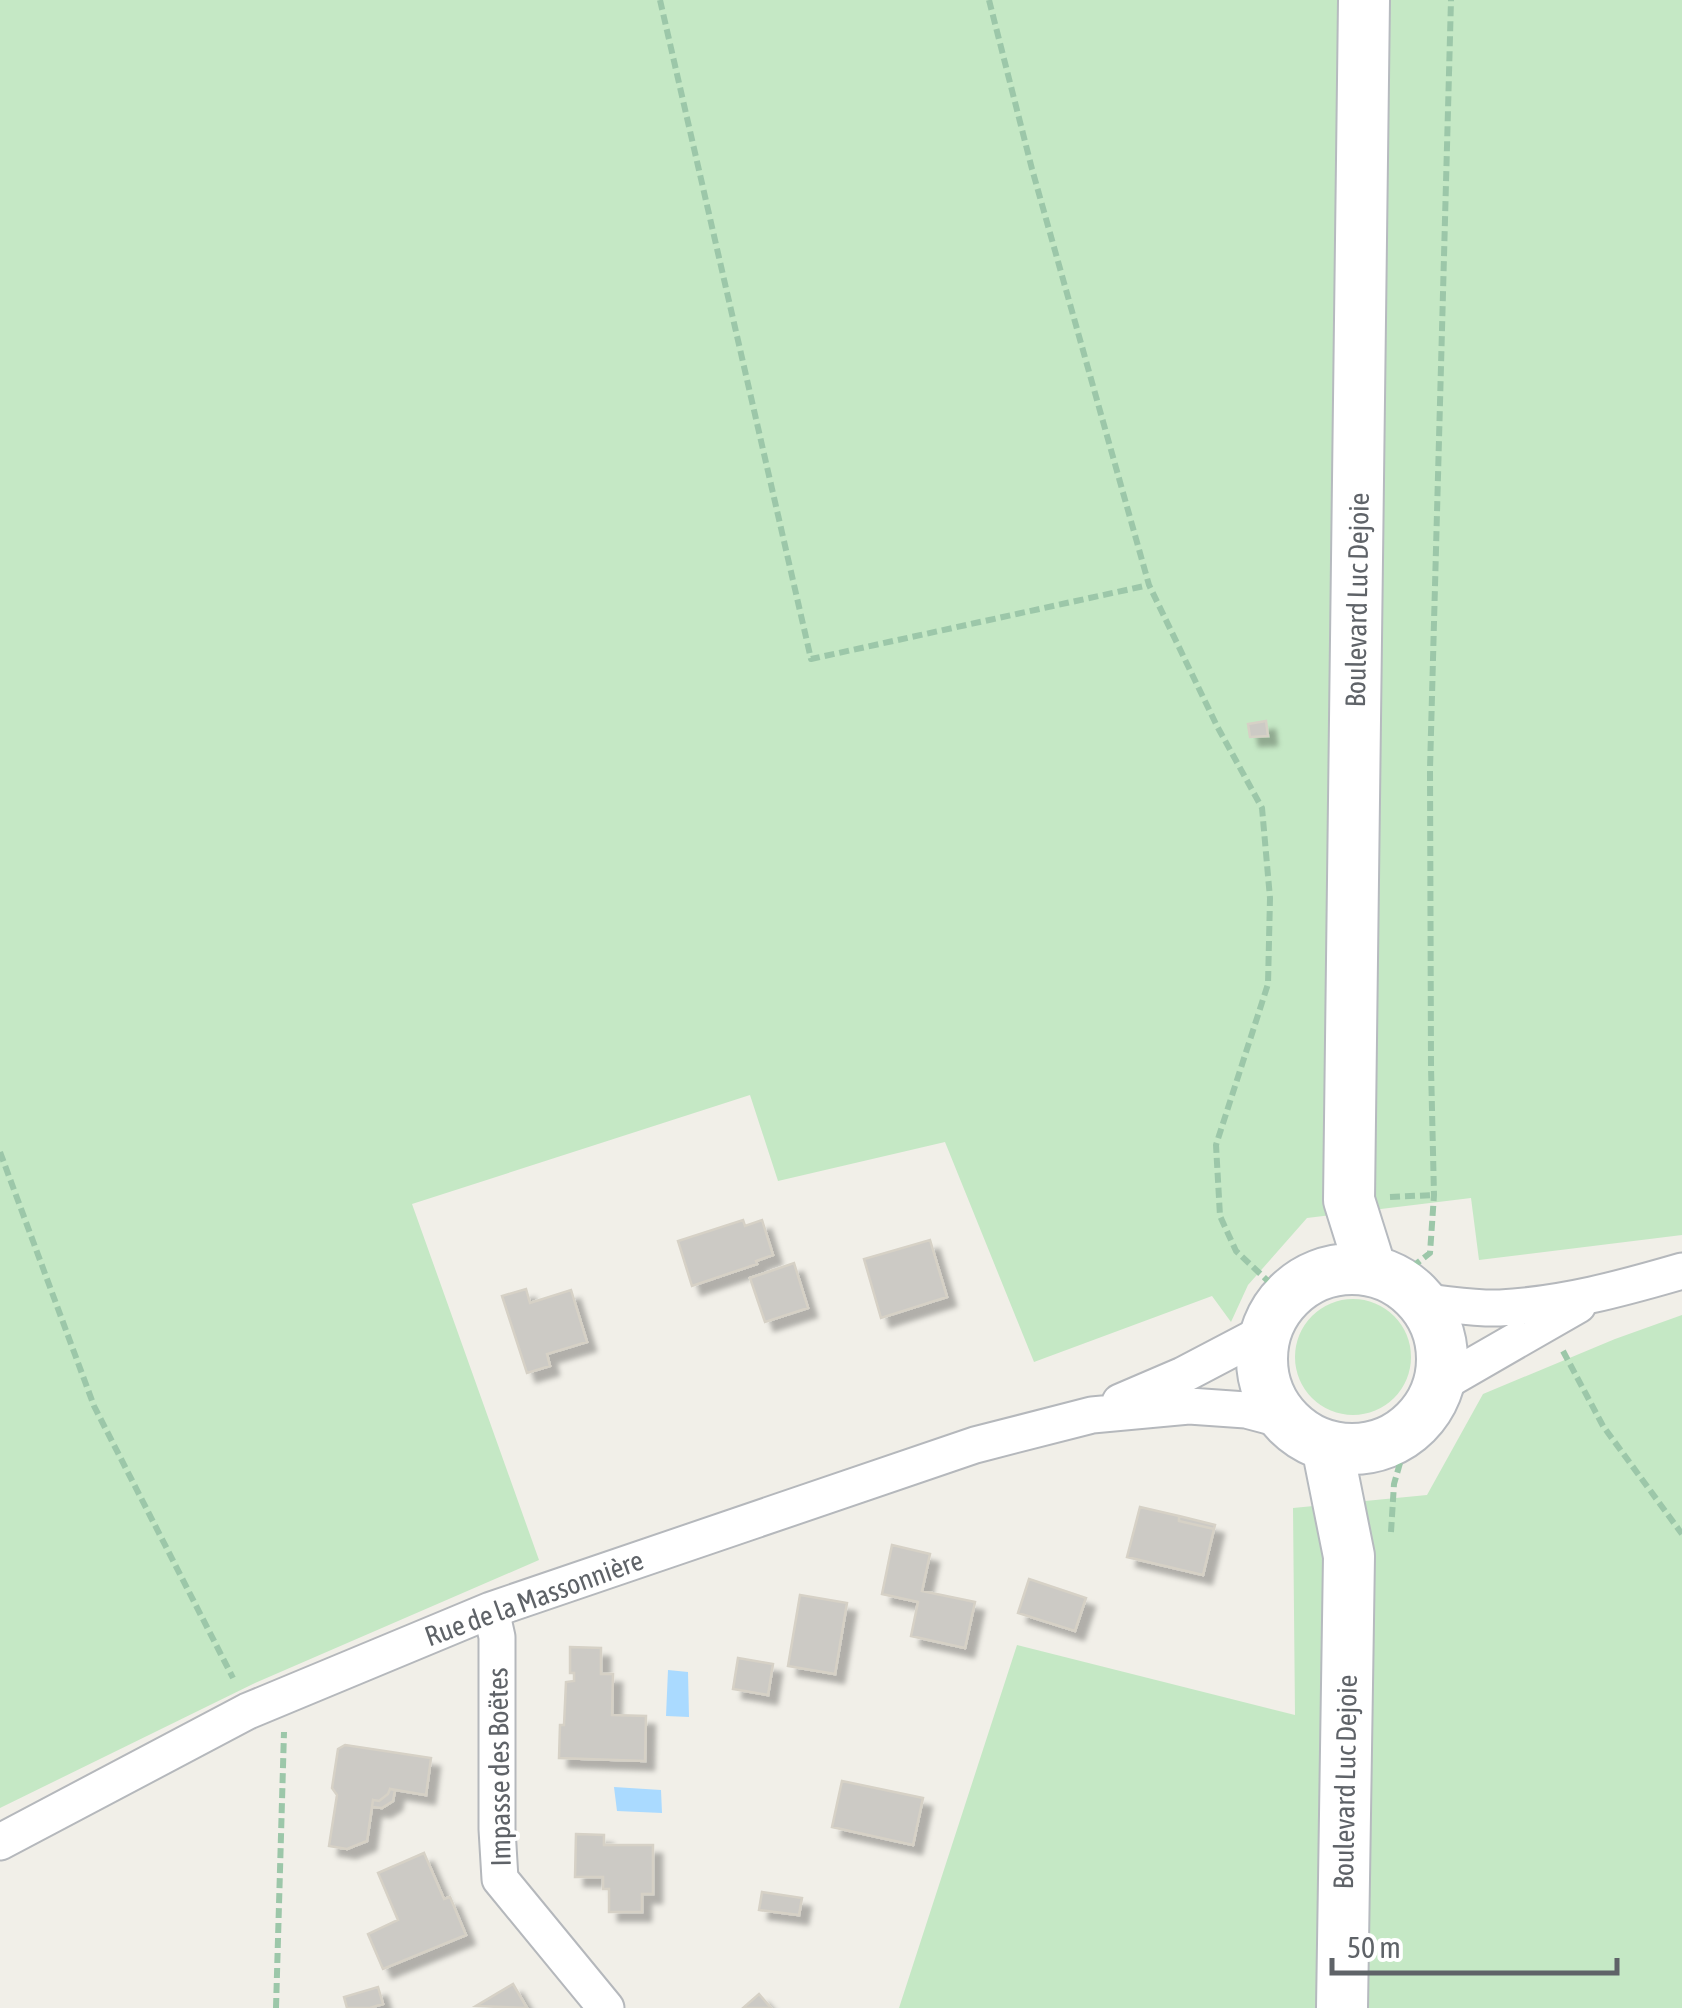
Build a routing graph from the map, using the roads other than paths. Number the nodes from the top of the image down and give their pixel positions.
1 (1364, 0) edge
2 (1349, 1200) junction
3 (1682, 1271) edge
4 (1396, 1284) junction
5 (1592, 1296) junction
6 (1288, 1302) junction
7 (1439, 1386) junction
8 (1092, 1415) junction
9 (1284, 1420) junction
10 (1384, 1444) junction
11 (1328, 1446) junction
12 (1349, 1556) junction
13 (490, 1610) junction
14 (0, 1842) edge
15 (606, 2008) edge
16 (1342, 2008) edge

1 - 2 main road, Boulevard Luc Dejoie
2 - 4 main road, Boulevard Luc Dejoie
2 - 6 main road, Boulevard Luc Dejoie
3 - 5 street
4 - 5 street
4 - 6 main road
4 - 7 main road
5 - 7 street
6 - 8 street, Rue de la Massonnière
6 - 9 main road
7 - 10 main road
8 - 9 street, Rue de la Massonnière
8 - 13 street, Rue de la Massonnière
9 - 11 main road
10 - 11 main road
10 - 12 main road, Boulevard Luc Dejoie
11 - 12 main road, Boulevard Luc Dejoie
12 - 16 main road, Boulevard Luc Dejoie
13 - 14 street, Rue de la Massonnière
13 - 15 street, Impasse des Boëtes

